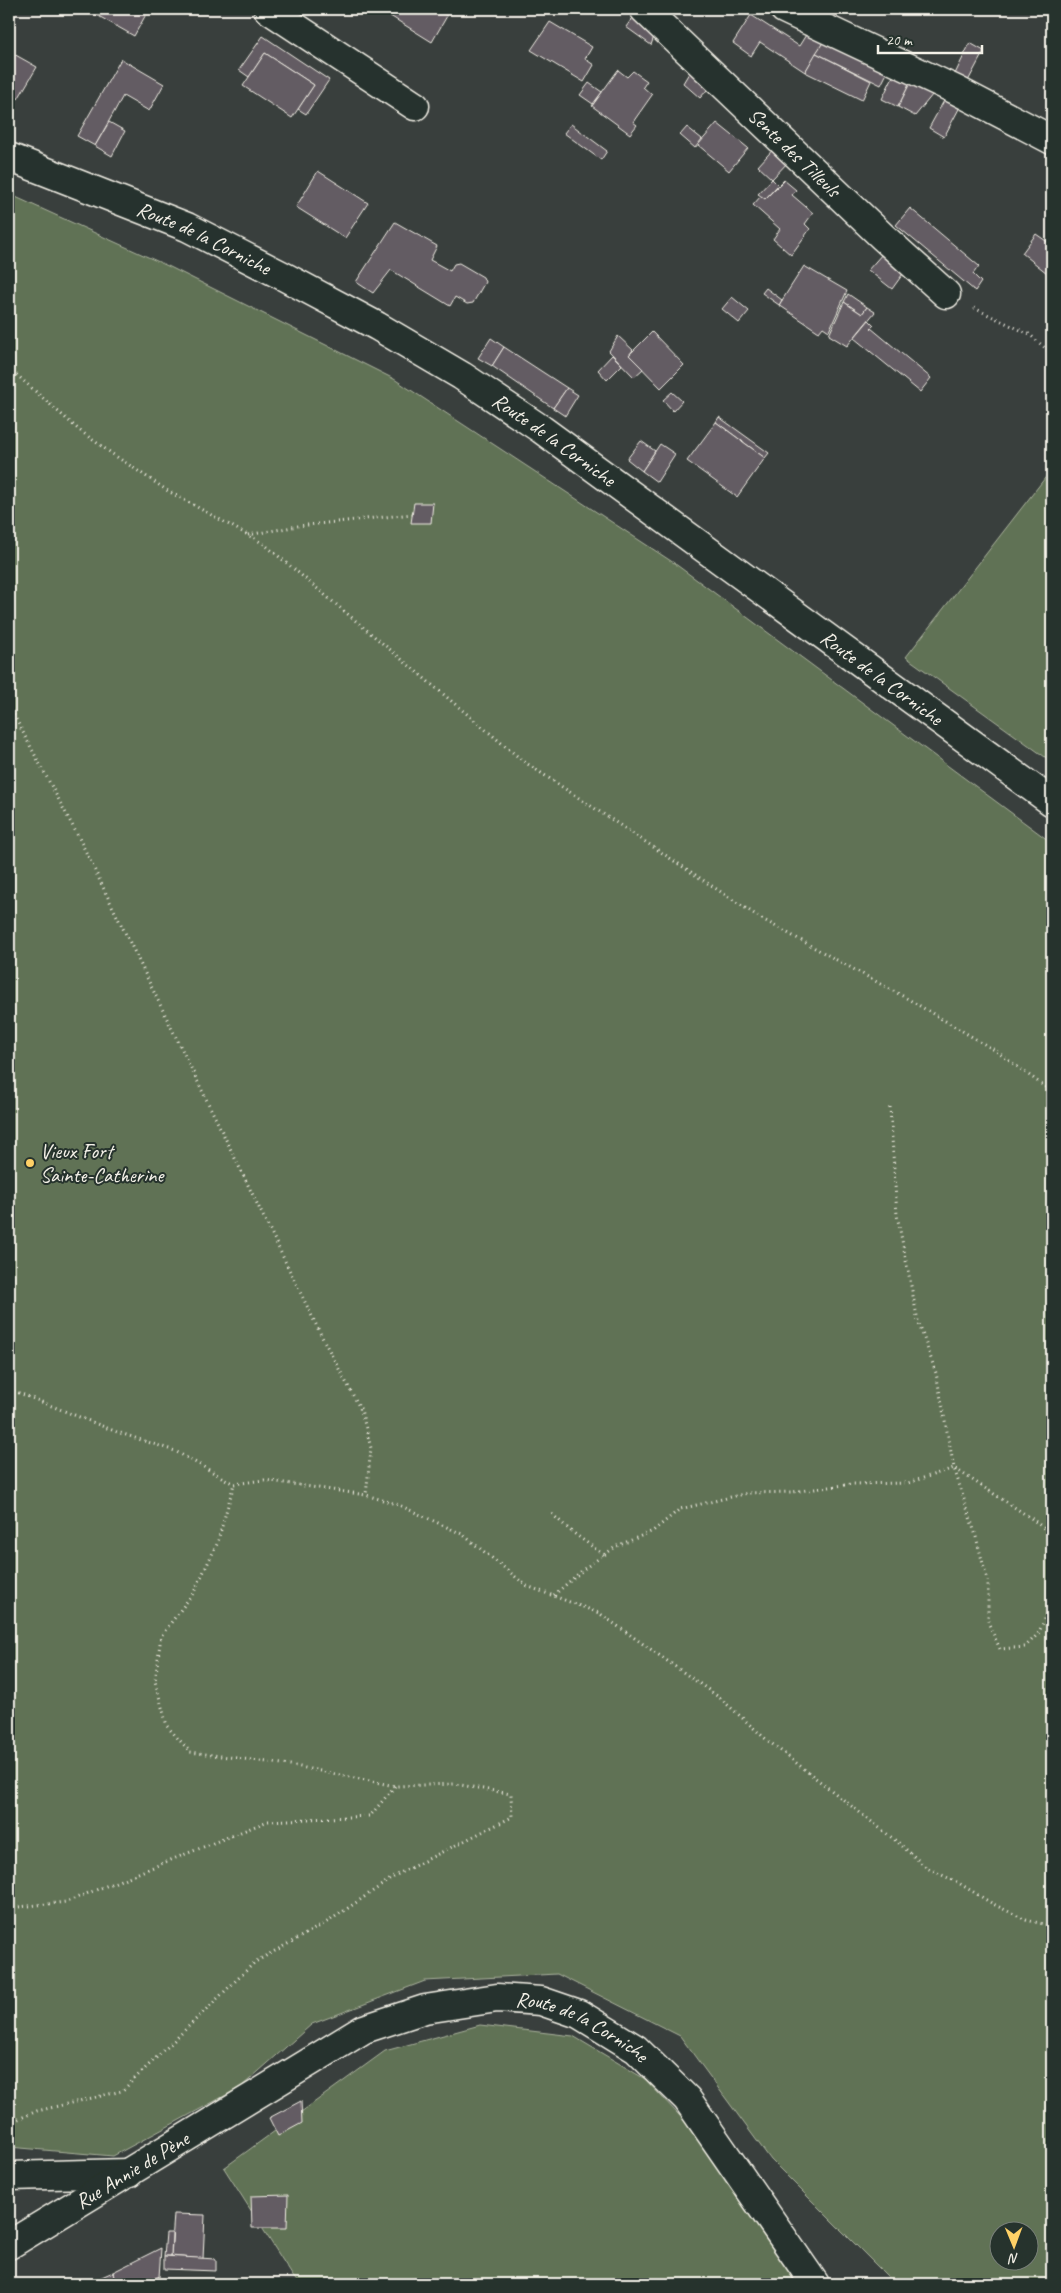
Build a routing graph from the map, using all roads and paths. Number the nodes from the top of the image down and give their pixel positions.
1 (268, 9) edge
2 (644, 9) edge
3 (784, 9) edge
4 (415, 106) dead end
5 (1052, 140) edge
6 (9, 157) edge
7 (946, 294) joint
8 (1052, 354) edge
9 (9, 368) edge
10 (413, 514) dead end
11 (248, 535) junction
12 (9, 706) edge
13 (1052, 802) edge
14 (1052, 1092) edge
15 (890, 1107) dead end
16 (9, 1390) edge
17 (954, 1468) junction
18 (234, 1484) junction
19 (366, 1495) junction
20 (552, 1514) dead end
21 (1052, 1535) edge
22 (604, 1555) junction
23 (554, 1595) junction
24 (1052, 1603) edge
25 (395, 1786) junction
26 (9, 1908) edge
27 (1052, 1926) edge
28 (255, 2096) joint
29 (9, 2123) edge
30 (129, 2173) junction
31 (9, 2176) edge
32 (9, 2245) edge
33 (815, 2284) edge

1 - 4 street
2 - 7 street, Sente des Tilleuls
3 - 5 street
6 - 13 street, Route de la Corniche
7 - 8 path
9 - 11 path
10 - 11 path
11 - 14 path
12 - 19 path
15 - 17 path
16 - 18 path
17 - 21 path
17 - 22 path
17 - 24 path
18 - 19 path
18 - 25 path
19 - 23 path
20 - 22 path
22 - 23 path
23 - 27 path
25 - 26 path
25 - 29 path
28 - 30 street, Rue Annie de Pène
28 - 33 street, Route de la Corniche
30 - 31 street
30 - 32 street, Rue Annie de Pène

